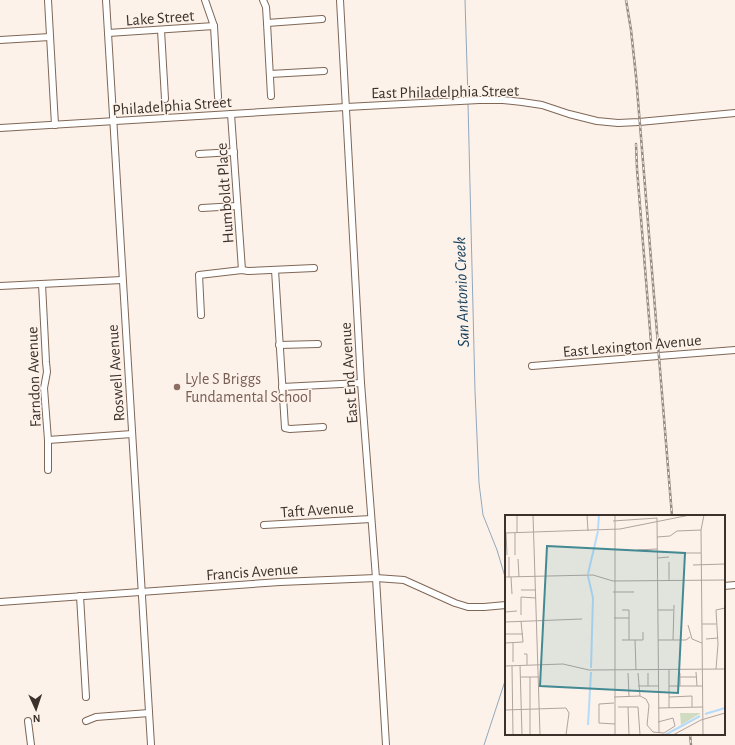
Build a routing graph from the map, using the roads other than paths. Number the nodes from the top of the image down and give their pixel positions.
1 (48, 0) edge
2 (106, 0) edge
3 (205, 0) edge
4 (263, 0) edge
5 (340, 0) edge
6 (322, 19) dead end
7 (267, 23) junction
8 (214, 26) junction
9 (161, 30) junction
10 (108, 33) junction
11 (50, 37) junction
12 (0, 40) edge
13 (324, 71) dead end
14 (270, 74) junction
15 (271, 96) dead end
16 (218, 97) dead end
17 (165, 99) dead end
18 (346, 107) junction
19 (735, 113) edge
20 (231, 114) junction
21 (112, 122) junction
22 (55, 125) junction
23 (0, 128) edge
24 (234, 152) junction
25 (198, 154) dead end
26 (237, 206) junction
27 (202, 208) dead end
28 (314, 268) dead end
29 (242, 270) junction
30 (275, 270) junction
31 (122, 280) junction
32 (42, 284) junction
33 (0, 286) edge
34 (201, 315) dead end
35 (318, 344) dead end
36 (279, 345) junction
37 (735, 350) edge
38 (532, 366) dead end
39 (361, 383) junction
40 (282, 387) junction
41 (323, 427) dead end
42 (132, 434) junction
43 (48, 440) junction
44 (48, 470) dead end
45 (371, 519) junction
46 (264, 525) dead end
47 (376, 578) junction
48 (735, 585) edge
49 (725, 586) edge
50 (142, 592) junction
51 (80, 596) junction
52 (0, 602) edge
53 (503, 606) edge
54 (86, 697) dead end
55 (149, 713) junction
56 (28, 721) dead end
57 (86, 721) dead end
58 (31, 745) edge
59 (151, 745) edge
60 (386, 745) edge

1 - 11 street
2 - 10 street, Roswell Avenue
3 - 8 street
4 - 7 street
5 - 18 street, East End Avenue
6 - 7 street
7 - 14 street
8 - 9 street, Lake Street
8 - 16 street
9 - 10 street, Lake Street
9 - 17 street
10 - 21 street, Roswell Avenue
11 - 12 street
11 - 22 street
13 - 14 street
14 - 15 street
18 - 19 street, East Philadelphia Street
18 - 20 street, Philadelphia Street
18 - 39 street, East End Avenue
20 - 21 street, Philadelphia Street
20 - 24 street, Humboldt Place
21 - 22 street, Philadelphia Street
21 - 31 street, Roswell Avenue
22 - 23 street, Philadelphia Street
24 - 25 street
24 - 26 street, Humboldt Place
26 - 27 street
26 - 29 street, Humboldt Place
28 - 30 street
29 - 30 street
29 - 34 street
30 - 36 street
31 - 32 street
31 - 42 street, Roswell Avenue
32 - 33 street
32 - 43 street, Farndon Avenue
35 - 36 street
36 - 40 street
37 - 38 street, East Lexington Avenue
39 - 40 street
39 - 45 street, East End Avenue
40 - 41 street
42 - 43 street
42 - 50 street, Roswell Avenue
43 - 44 street, Farndon Avenue
45 - 46 street, Taft Avenue
45 - 47 street, East End Avenue
47 - 50 street, Francis Avenue
47 - 53 street, Francis Avenue
47 - 60 street, East End Avenue
48 - 49 street
50 - 51 street, Francis Avenue
50 - 55 street, Roswell Avenue
51 - 52 street, Francis Avenue
51 - 54 street
55 - 57 street
55 - 59 street, Roswell Avenue
56 - 58 street

